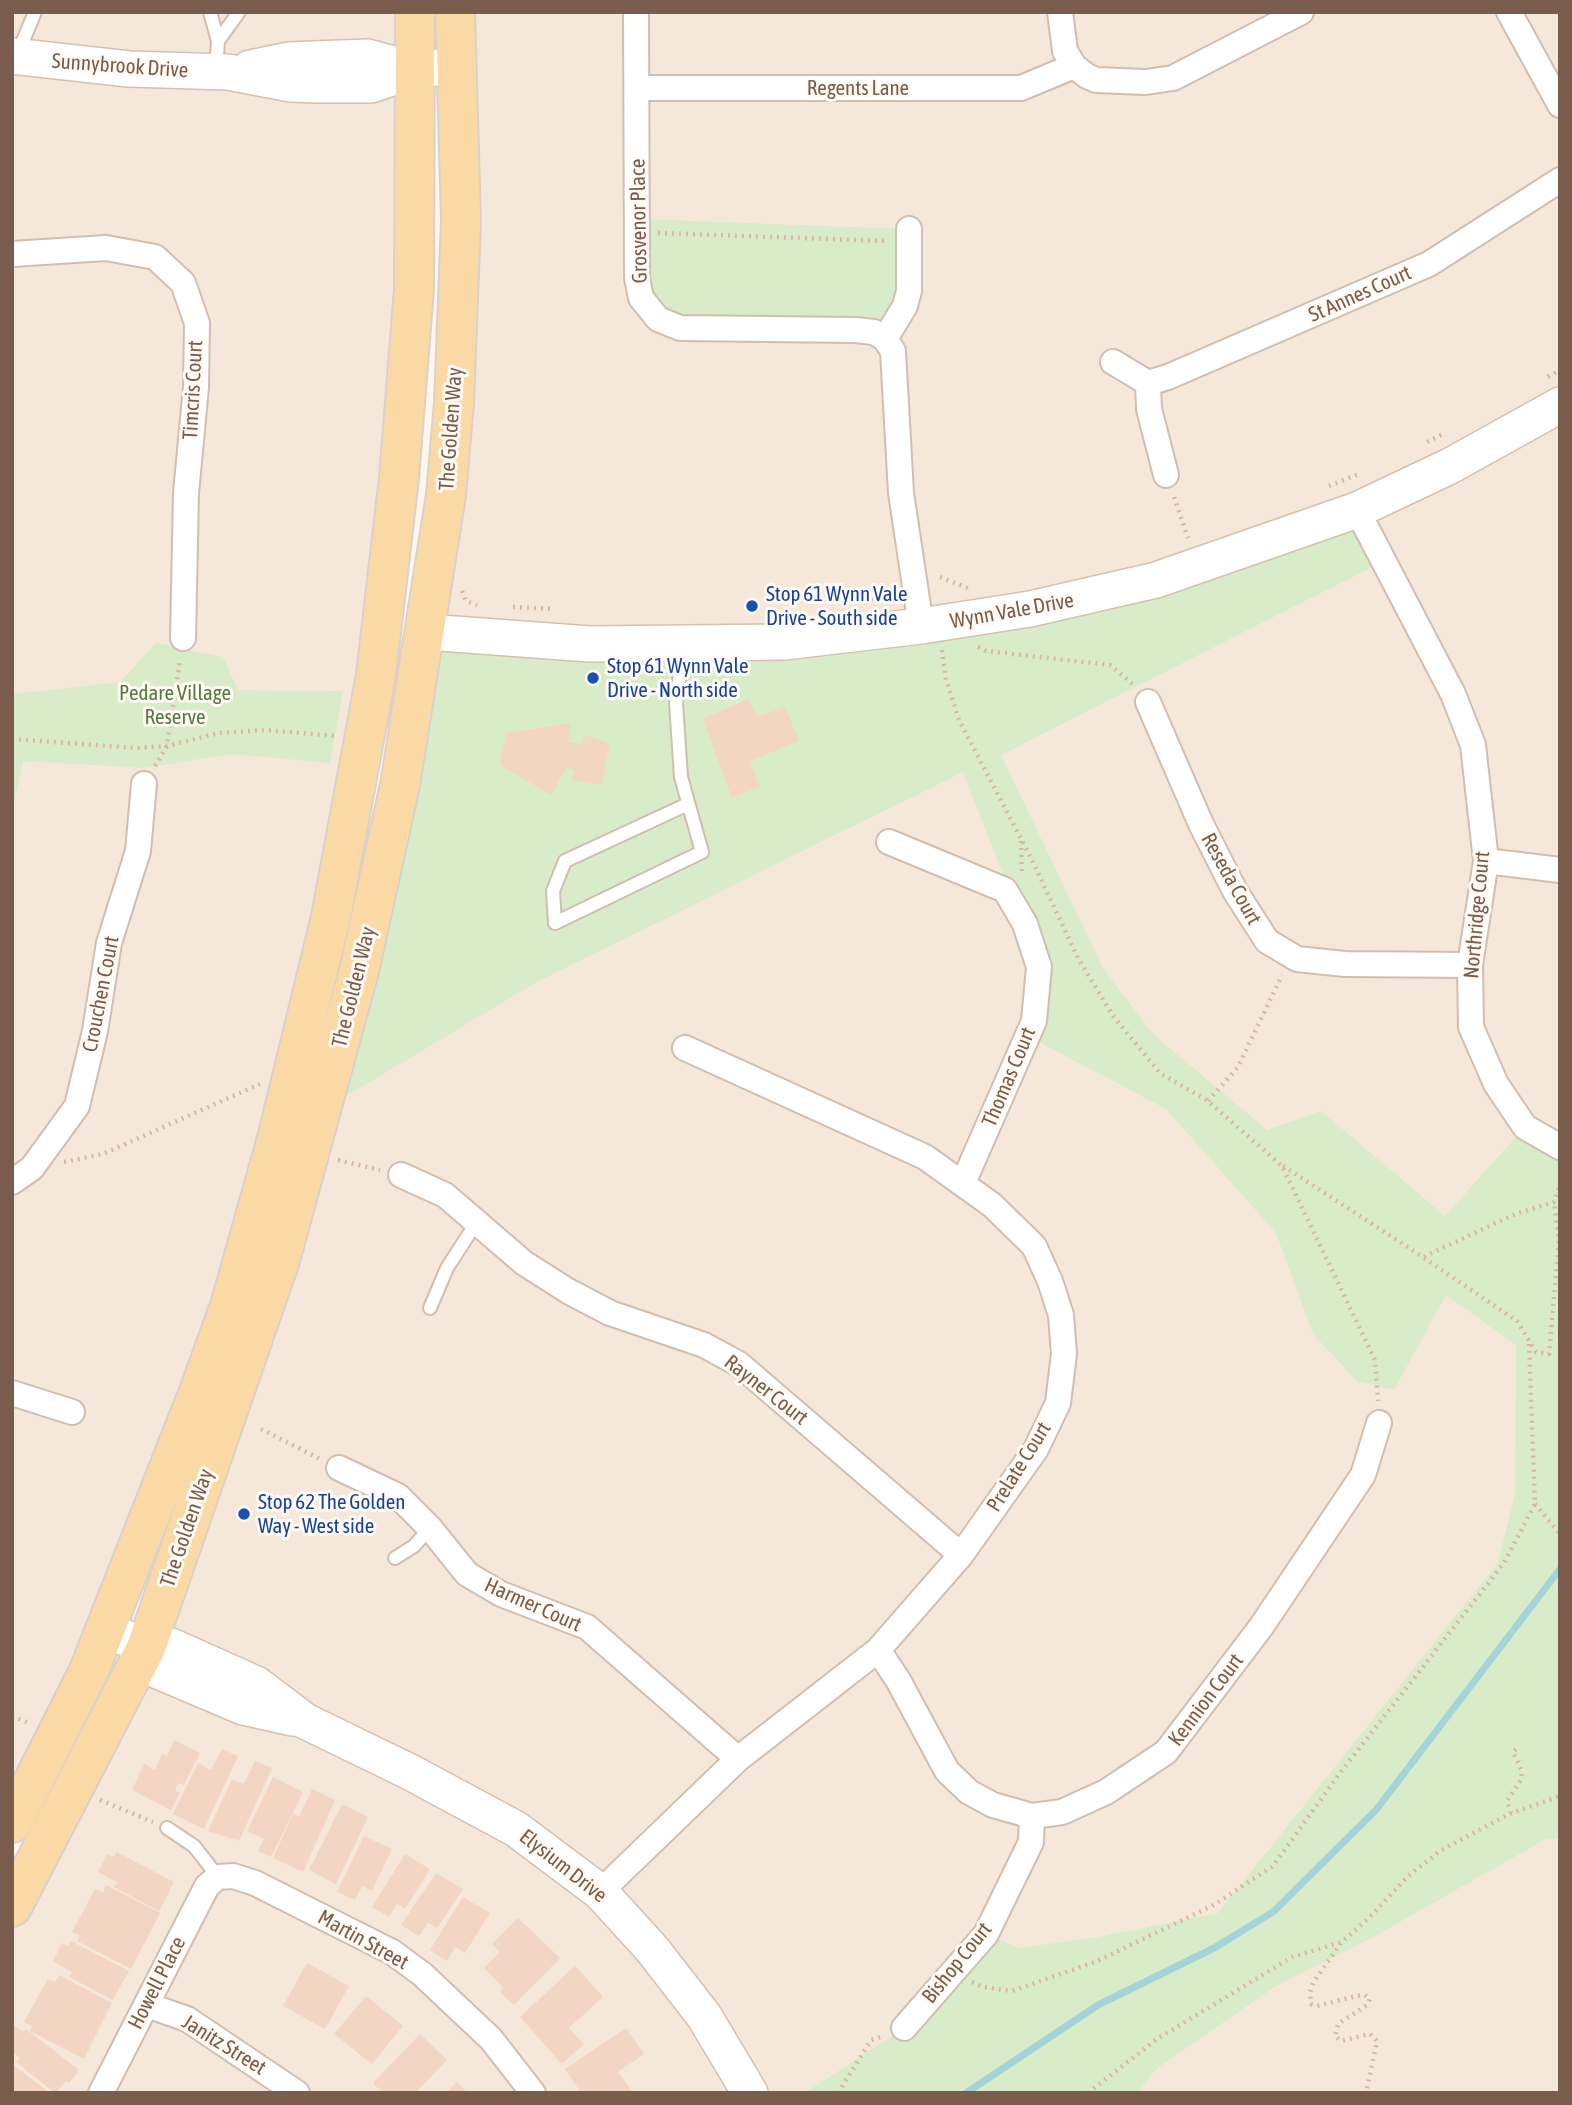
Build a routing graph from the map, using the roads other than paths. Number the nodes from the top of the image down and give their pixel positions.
1 (35, 12) edge
2 (210, 12) edge
3 (239, 12) edge
4 (415, 12) edge
5 (455, 12) edge
6 (636, 12) edge
7 (1060, 12) edge
8 (1301, 12) edge
9 (1508, 12) edge
10 (14, 56) edge
11 (221, 62) junction
12 (456, 66) junction
13 (1074, 66) junction
14 (415, 69) junction
15 (637, 88) junction
16 (1560, 105) edge
17 (1560, 180) edge
18 (909, 235) road end
19 (12, 254) edge
20 (885, 339) junction
21 (1113, 362) dead end
22 (1147, 383) junction
23 (1548, 395) edge
24 (1166, 475) road end
25 (1357, 510) junction
26 (387, 585) junction
27 (930, 625) junction
28 (427, 632) junction
29 (183, 638) road end
30 (684, 644) junction
31 (376, 675) junction
32 (1147, 702) road end
33 (144, 784) dead end
34 (688, 804) junction
35 (889, 842) dead end
36 (1486, 861) junction
37 (1560, 870) edge
38 (1470, 965) junction
39 (685, 1048) dead end
40 (1560, 1146) edge
41 (22, 1175) edge
42 (401, 1175) road end
43 (963, 1183) junction
44 (478, 1220) junction
45 (430, 1308) dead end
46 (12, 1393) edge
47 (72, 1412) dead end
48 (1379, 1423) road end
49 (339, 1468) road end
50 (430, 1528) junction
51 (961, 1555) junction
52 (395, 1558) dead end
53 (105, 1628) junction
54 (146, 1648) junction
55 (878, 1650) junction
56 (737, 1759) junction
57 (1032, 1816) junction
58 (12, 1823) edge
59 (167, 1828) road end
60 (218, 1877) junction
61 (600, 1892) junction
62 (12, 1907) edge
63 (147, 2005) junction
64 (904, 2028) road end
65 (101, 2093) edge
66 (298, 2093) edge
67 (533, 2093) edge
68 (750, 2093) edge

1 - 10 lane
2 - 11 lane
3 - 11 lane
4 - 14 main road, The Golden Way
5 - 12 main road, The Golden Way
6 - 15 street, Grosvenor Place
7 - 13 street
8 - 13 street
9 - 16 street
10 - 11 street, Sunnybrook Drive
11 - 14 street, Sunnybrook Drive
12 - 14 street, Sunnybrook Drive
12 - 28 main road, The Golden Way
13 - 15 street, Regents Lane
14 - 26 main road, The Golden Way
15 - 20 street, Grosvenor Place
17 - 22 street, St Annes Court
18 - 20 street
19 - 29 street, Timcris Court
20 - 27 street
21 - 22 street
22 - 24 street
23 - 25 street, Wynn Vale Drive
25 - 27 street, Wynn Vale Drive
25 - 36 street, Northridge Court
26 - 28 main road
26 - 31 main road, The Golden Way
27 - 30 street, Wynn Vale Drive
28 - 30 street, Wynn Vale Drive
28 - 31 main road
28 - 54 main road, The Golden Way
30 - 34 lane
31 - 53 main road, The Golden Way
32 - 38 street, Reseda Court
33 - 41 street, Crouchen Court
34 - 34 lane
35 - 43 street, Thomas Court
36 - 37 street
36 - 38 street, Northridge Court
38 - 40 street, Northridge Court
39 - 43 street, Prelate Court
42 - 44 street, Rayner Court
43 - 51 street, Prelate Court
44 - 45 lane
44 - 51 street, Rayner Court
46 - 47 street
48 - 57 street, Kennion Court
49 - 50 street, Harmer Court
50 - 52 lane
50 - 56 street, Harmer Court
51 - 55 street, Prelate Court
53 - 54 street, Elysium Drive
53 - 58 main road, The Golden Way
54 - 61 street, Elysium Drive
54 - 62 main road, The Golden Way
55 - 56 street, Prelate Court
55 - 57 street, Kennion Court
56 - 61 street, Prelate Court
57 - 64 street, Bishop Court
59 - 60 lane
60 - 63 street, Howell Place
60 - 67 street, Martin Street
61 - 68 street, Elysium Drive
63 - 65 street, Howell Place
63 - 66 street, Janitz Street

